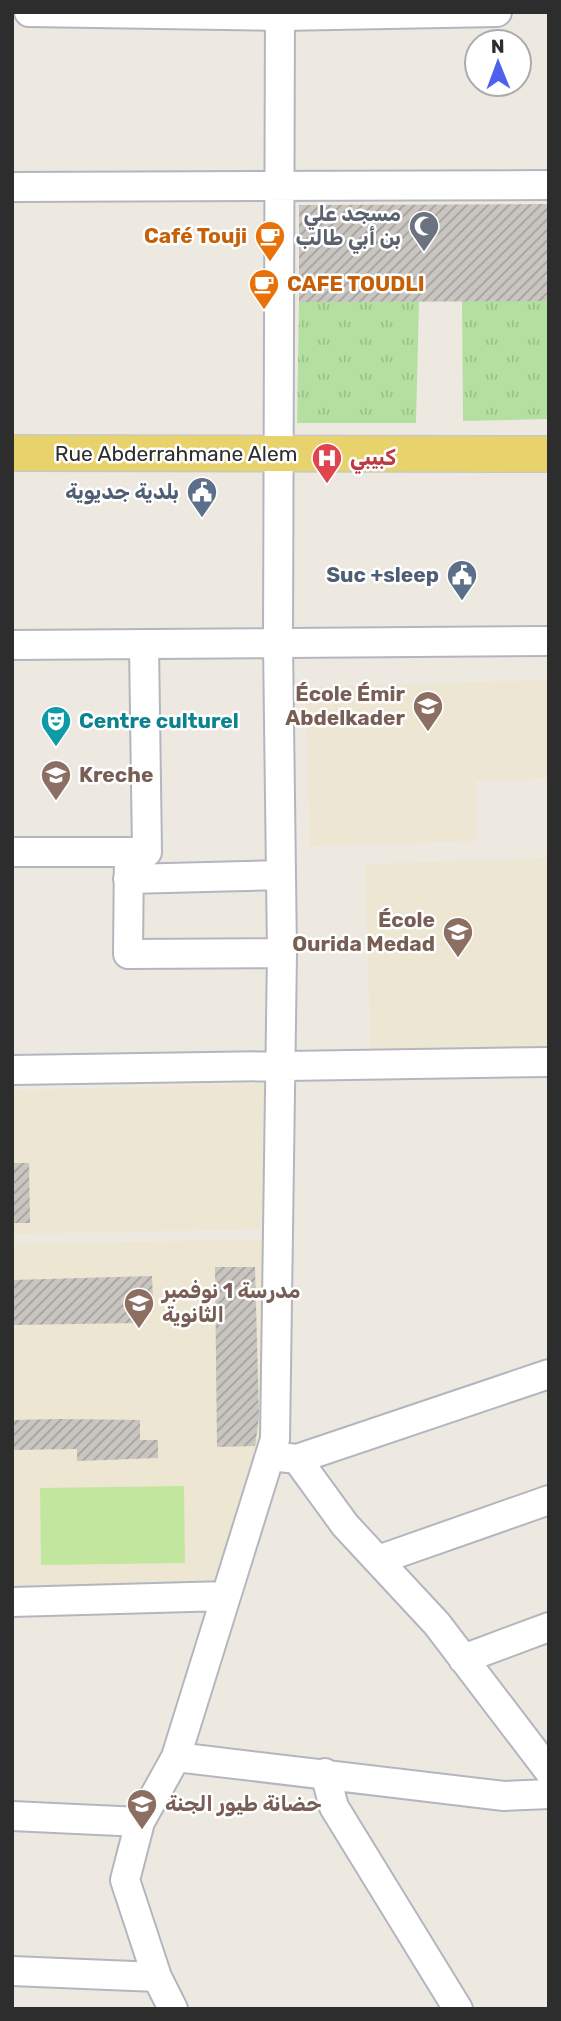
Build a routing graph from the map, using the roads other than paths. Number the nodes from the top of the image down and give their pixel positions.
1 (29, 12) edge
2 (496, 12) edge
3 (277, 13) edge
4 (549, 185) edge
5 (280, 186) junction
6 (12, 187) edge
7 (12, 453) edge
8 (549, 454) edge
9 (281, 456) junction
10 (549, 641) edge
11 (278, 643) junction
12 (144, 644) junction
13 (12, 645) edge
14 (12, 852) edge
15 (129, 865) junction
16 (281, 875) junction
17 (282, 953) junction
18 (549, 1062) edge
19 (280, 1067) junction
20 (12, 1070) edge
21 (549, 1374) edge
22 (270, 1456) junction
23 (298, 1459) junction
24 (549, 1500) edge
25 (378, 1560) junction
26 (226, 1596) junction
27 (12, 1602) edge
28 (549, 1627) edge
29 (463, 1658) junction
30 (176, 1757) junction
31 (549, 1771) edge
32 (325, 1773) junction
33 (549, 1794) edge
34 (12, 1816) edge
35 (140, 1822) junction
36 (12, 1971) edge
37 (157, 1978) junction
38 (173, 2009) edge
39 (458, 2009) edge

1 - 3 street
2 - 3 street
3 - 5 street
4 - 5 street
5 - 6 street
5 - 9 street
7 - 9 main road, Rue Abderrahmane Alem
8 - 9 main road, Rue Abderrahmane Alem
9 - 11 street
10 - 11 street
11 - 12 street
11 - 16 street
12 - 13 street
12 - 15 street
14 - 15 street
15 - 16 street
15 - 17 street
16 - 17 street
17 - 19 street
18 - 19 street
19 - 20 street
19 - 22 street
21 - 23 street
22 - 23 street
22 - 26 street
23 - 25 street
24 - 25 street
25 - 29 street
26 - 27 street
26 - 30 street
28 - 29 street
29 - 31 street
30 - 32 street
30 - 35 street
32 - 33 street
32 - 39 street
34 - 35 street
35 - 37 street
36 - 37 street
37 - 38 street

